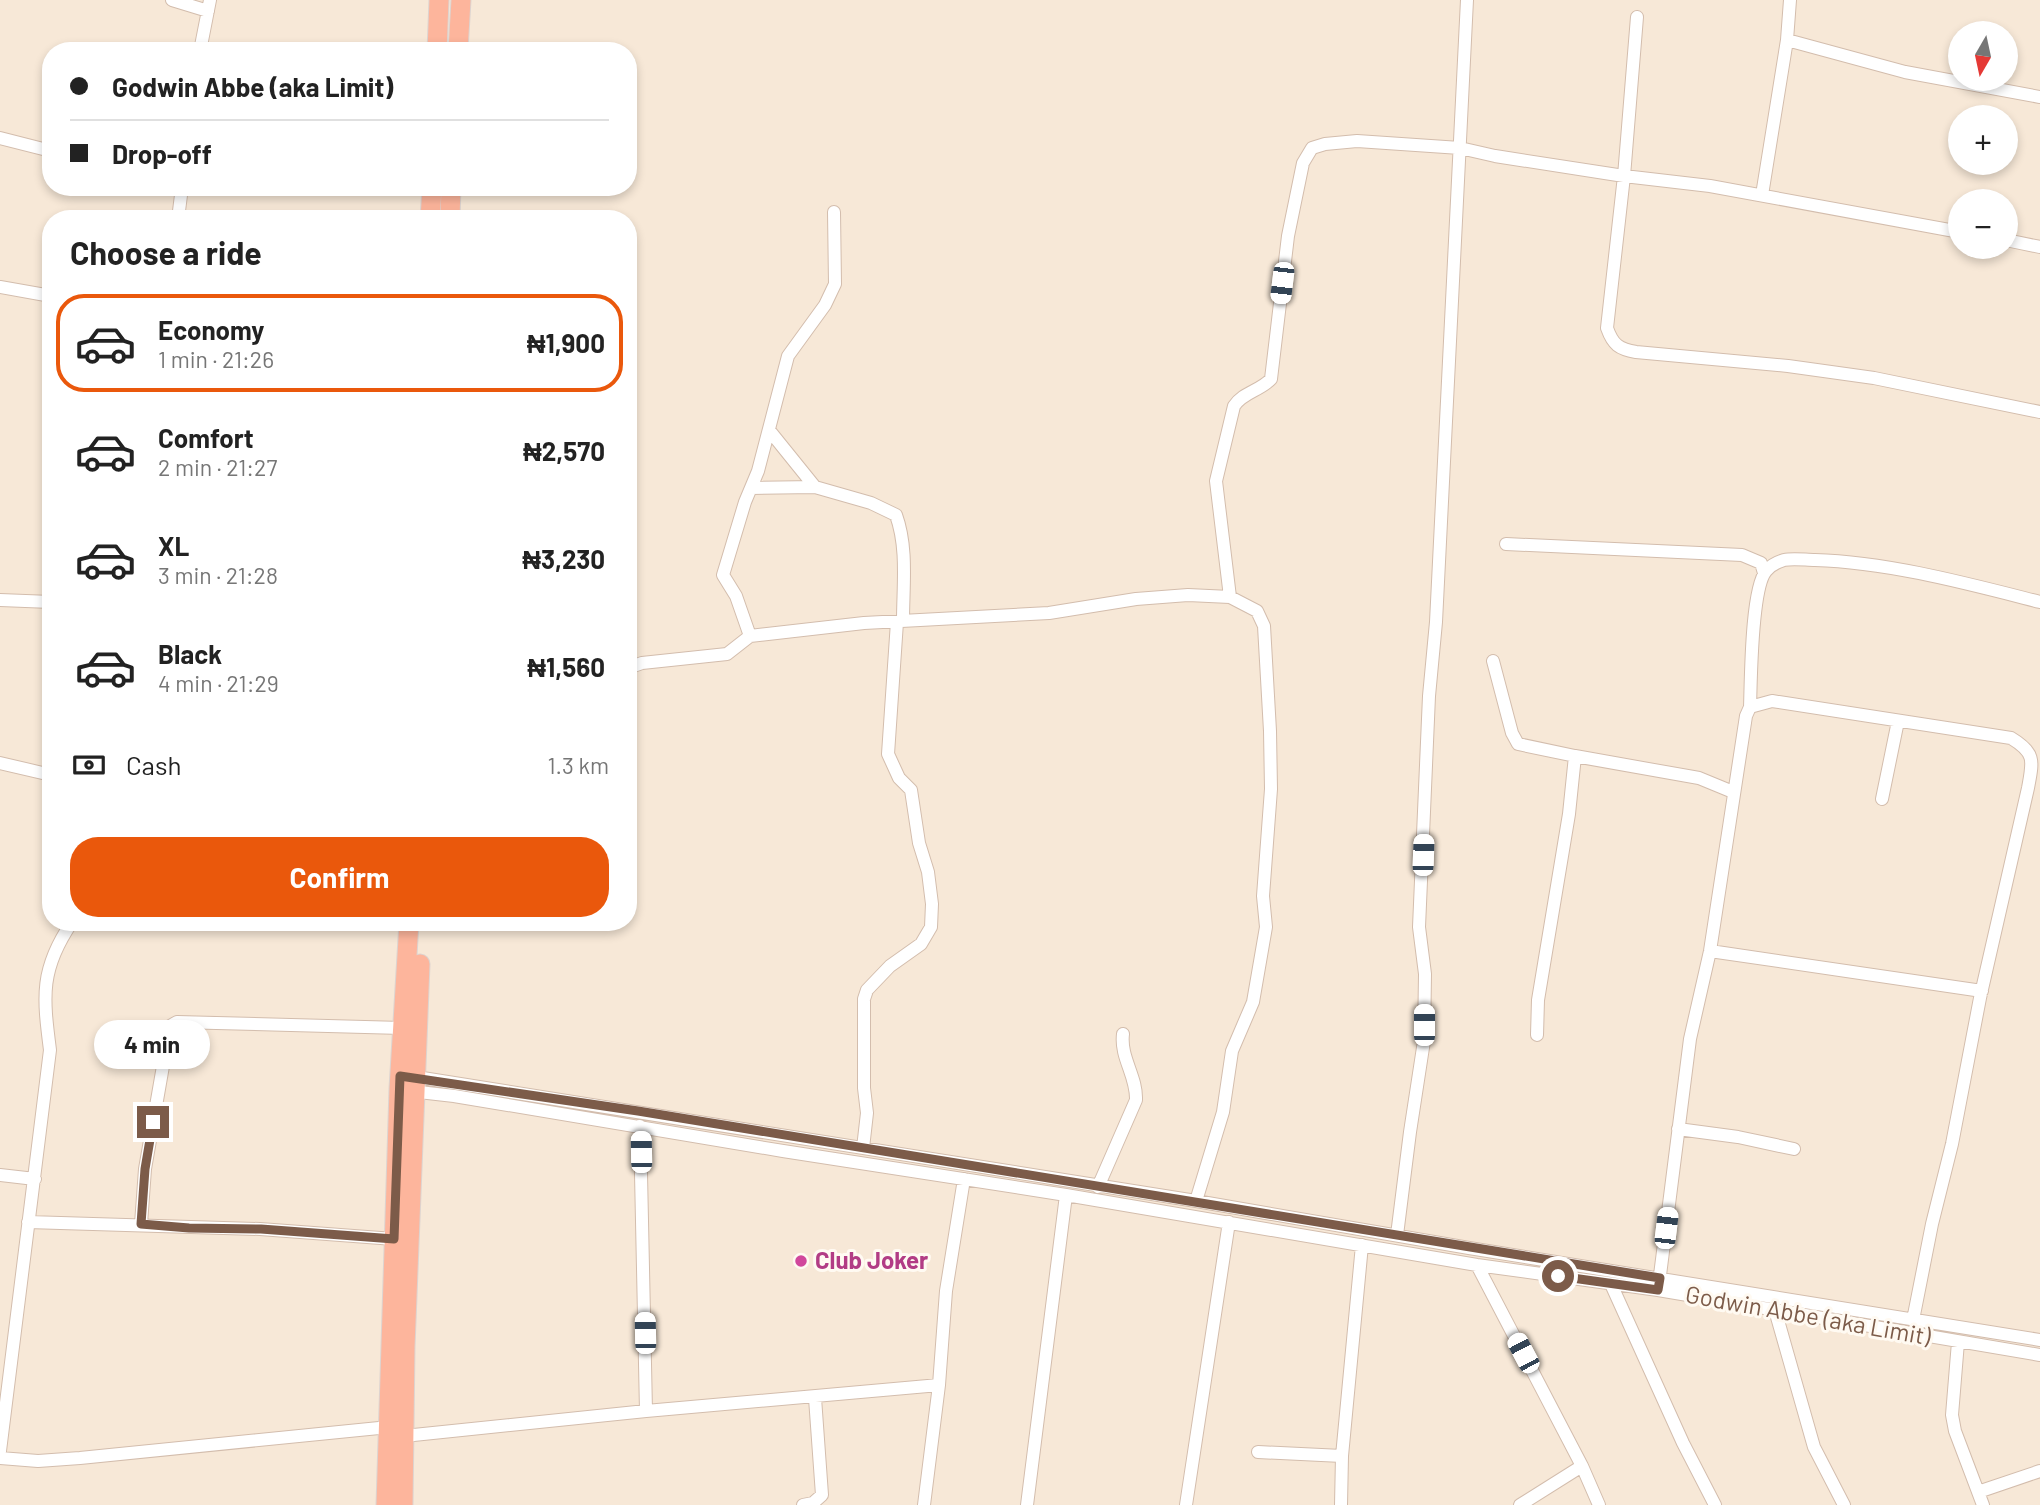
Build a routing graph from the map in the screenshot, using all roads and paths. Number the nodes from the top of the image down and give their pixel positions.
1 (172, 0) edge
2 (439, 0) edge
3 (461, 0) edge
4 (1467, 0) edge
5 (1790, 0) edge
6 (209, 6) edge
7 (1637, 16) dead end
8 (1787, 40) junction
9 (202, 42) edge
10 (437, 42) edge
11 (459, 42) edge
12 (2040, 97) edge
13 (0, 138) edge
14 (1460, 148) junction
15 (42, 149) edge
16 (1624, 176) junction
17 (1762, 195) junction
18 (834, 212) dead end
19 (1948, 230) edge
20 (2018, 242) edge
21 (2040, 247) edge
22 (0, 288) edge
23 (42, 295) edge
24 (2040, 412) edge
25 (769, 430) junction
26 (815, 487) junction
27 (751, 488) junction
28 (1506, 544) dead end
29 (1764, 573) junction
30 (1230, 597) junction
31 (0, 600) edge
32 (42, 602) edge
33 (2040, 602) edge
34 (900, 621) junction
35 (750, 636) junction
36 (1493, 661) dead end
37 (637, 665) edge
38 (1750, 707) junction
39 (1898, 721) junction
40 (1576, 756) junction
41 (0, 764) edge
42 (42, 773) edge
43 (1733, 792) junction
44 (1882, 799) dead end
45 (67, 931) edge
46 (408, 931) edge
47 (421, 931) edge
48 (1710, 951) junction
49 (1982, 991) junction
50 (402, 1028) junction
51 (1123, 1034) dead end
52 (1537, 1035) dead end
53 (408, 1083) junction
54 (640, 1126) junction
55 (1678, 1129) junction
56 (863, 1148) junction
57 (1794, 1149) dead end
58 (0, 1175) edge
59 (964, 1178) junction
60 (35, 1179) junction
61 (1098, 1187) junction
62 (1066, 1195) junction
63 (1196, 1201) junction
64 (28, 1222) junction
65 (1229, 1222) junction
66 (141, 1224) junction
67 (1397, 1235) junction
68 (394, 1239) junction
69 (1362, 1245) junction
70 (1507, 1254) junction
71 (1477, 1265) junction
72 (1505, 1268) junction
73 (1611, 1284) junction
74 (1659, 1284) junction
75 (1774, 1310) junction
76 (1913, 1320) junction
77 (2040, 1340) edge
78 (1958, 1342) junction
79 (2040, 1355) edge
80 (939, 1385) junction
81 (815, 1398) junction
82 (646, 1411) junction
83 (396, 1432) junction
84 (0, 1451) edge
85 (1258, 1452) dead end
86 (1342, 1456) junction
87 (0, 1458) edge
88 (1582, 1466) junction
89 (2040, 1471) edge
90 (1978, 1492) junction
91 (386, 1505) edge
92 (403, 1505) edge
93 (803, 1505) edge
94 (924, 1505) edge
95 (1027, 1505) edge
96 (1186, 1505) edge
97 (1341, 1505) edge
98 (1520, 1505) edge
99 (1600, 1505) edge
100 (1715, 1505) edge
101 (1844, 1505) edge
102 (1983, 1505) edge

1 - 6 street
2 - 10 highway
3 - 11 highway
4 - 14 street
5 - 8 street
6 - 9 street
7 - 16 street
8 - 12 street
8 - 17 street
13 - 15 street
14 - 16 street
14 - 30 street
14 - 67 street
16 - 17 street
16 - 24 street
17 - 19 street
18 - 25 street
20 - 21 street
22 - 23 street
25 - 26 street
25 - 27 street
26 - 27 street
26 - 34 street
27 - 35 street
28 - 29 street
29 - 33 street
29 - 38 street
30 - 34 street
30 - 63 street
31 - 32 street
34 - 35 street
34 - 56 street
35 - 37 street
36 - 40 street
38 - 39 street
38 - 43 street
39 - 44 street
39 - 49 street
40 - 43 street
40 - 52 street
41 - 42 street
43 - 48 street
45 - 60 street
46 - 50 highway
47 - 53 highway
48 - 49 street
48 - 55 street
49 - 76 street
50 - 53 highway
50 - 66 street
51 - 61 street
53 - 54 street, Godwin Abbe (aka Limit)
53 - 56 street, Godwin Abbe (aka Limit)
53 - 68 highway
53 - 83 highway
54 - 59 street, Godwin Abbe (aka Limit)
54 - 82 street
55 - 57 street
55 - 74 street
56 - 61 street, Godwin Abbe (aka Limit)
58 - 60 street
59 - 62 street, Godwin Abbe (aka Limit)
59 - 80 street
60 - 64 street
61 - 63 street, Godwin Abbe (aka Limit)
62 - 65 street, Godwin Abbe (aka Limit)
62 - 95 street
63 - 67 street, Godwin Abbe (aka Limit)
64 - 66 street
64 - 84 street
65 - 69 street, Godwin Abbe (aka Limit)
65 - 96 street
66 - 68 street
67 - 70 street, Godwin Abbe (aka Limit)
68 - 83 highway
69 - 71 street, Godwin Abbe (aka Limit)
69 - 86 street
70 - 72 street
70 - 74 street, Godwin Abbe (aka Limit)
71 - 72 street, Godwin Abbe (aka Limit)
71 - 88 street
72 - 73 street, Godwin Abbe (aka Limit)
73 - 74 street, Godwin Abbe (aka Limit)
73 - 100 street
74 - 75 street, Godwin Abbe (aka Limit)
74 - 76 street, Godwin Abbe (aka Limit)
75 - 78 street, Godwin Abbe (aka Limit)
75 - 101 street
76 - 77 street, Godwin Abbe (aka Limit)
78 - 79 street, Godwin Abbe (aka Limit)
78 - 90 street
80 - 81 street
80 - 94 street
81 - 82 street
81 - 93 street
82 - 83 street
83 - 87 street
83 - 91 highway
83 - 92 highway
85 - 86 street
86 - 97 street
88 - 98 street
88 - 99 street
89 - 90 street
90 - 102 street

